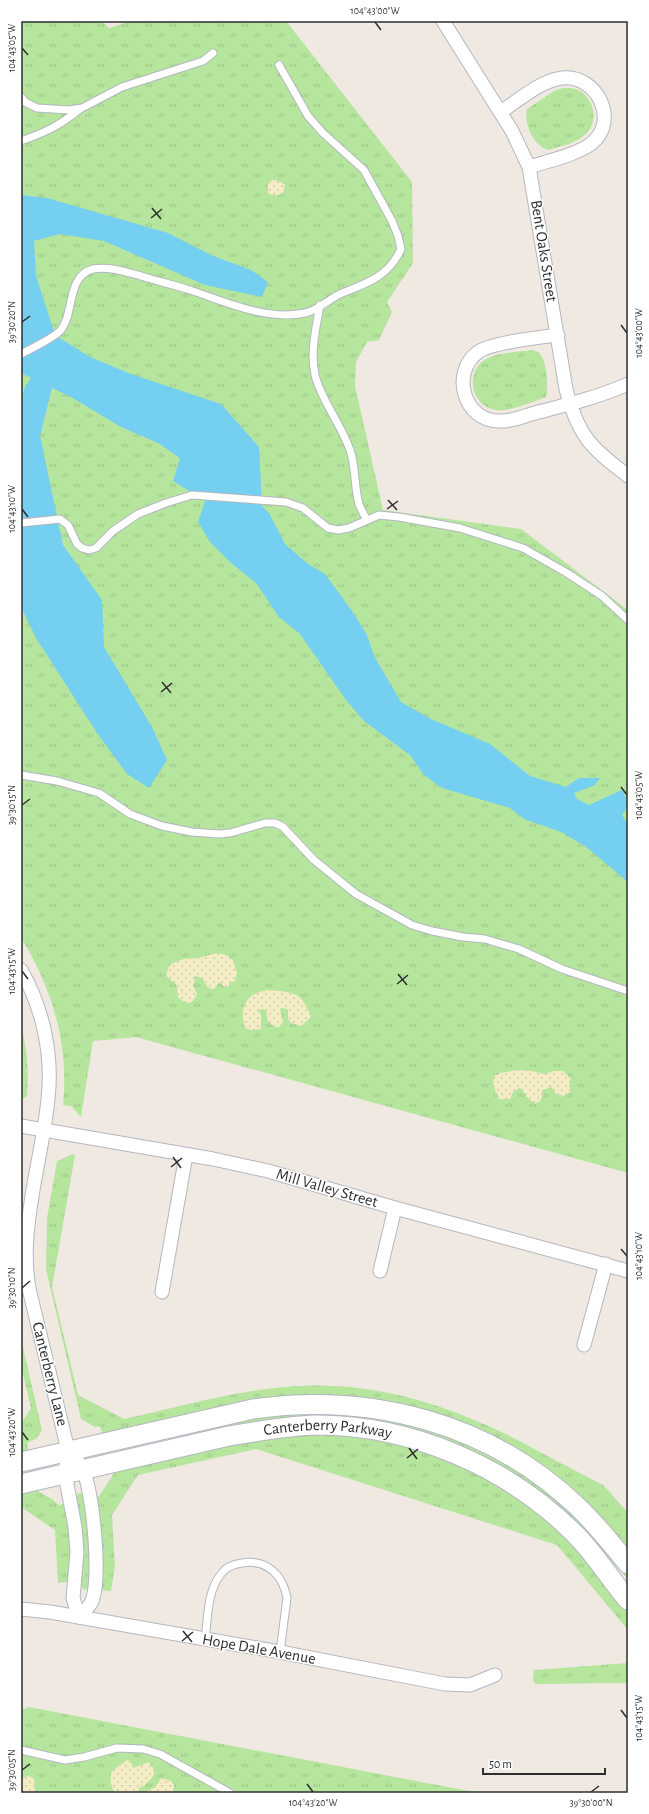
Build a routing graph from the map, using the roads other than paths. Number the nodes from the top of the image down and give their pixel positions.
1 (443, 21) edge
2 (213, 53) dead end
3 (279, 65) dead end
4 (21, 97) edge
5 (82, 108) junction
6 (501, 112) junction
7 (21, 141) edge
8 (529, 167) junction
9 (320, 305) junction
10 (558, 335) junction
11 (21, 354) edge
12 (628, 384) edge
13 (570, 403) junction
14 (628, 476) edge
15 (367, 520) junction
16 (21, 523) edge
17 (628, 620) edge
18 (21, 775) edge
19 (21, 970) edge
20 (628, 991) edge
21 (21, 1126) edge
22 (43, 1129) junction
23 (186, 1154) junction
24 (395, 1208) junction
25 (606, 1264) junction
26 (380, 1271) dead end
27 (628, 1271) edge
28 (162, 1292) dead end
29 (584, 1345) dead end
30 (68, 1450) junction
31 (21, 1462) edge
32 (83, 1469) junction
33 (65, 1474) junction
34 (21, 1484) edge
35 (628, 1564) edge
36 (628, 1600) edge
37 (21, 1609) edge
38 (79, 1617) junction
39 (205, 1639) junction
40 (280, 1652) junction
41 (496, 1675) dead end
42 (21, 1750) edge
43 (230, 1793) edge

1 - 6 street, Bent Oaks Street
2 - 5 lane
3 - 9 lane
4 - 5 lane
5 - 7 lane
6 - 8 street, Bent Oaks Street
6 - 8 street
8 - 10 street, Bent Oaks Street
9 - 11 lane
9 - 15 lane
10 - 13 street, Bent Oaks Street
10 - 13 street
12 - 13 street
13 - 14 street, Bent Oaks Street
15 - 16 lane
15 - 17 lane
18 - 20 lane
19 - 22 street, Canterberry Lane
21 - 22 street, Mill Valley Street
22 - 23 street, Mill Valley Street
22 - 30 street, Canterberry Lane
23 - 24 street, Mill Valley Street
23 - 28 street
24 - 25 street, Mill Valley Street
24 - 26 street
25 - 27 street, Mill Valley Street
25 - 29 street
30 - 31 street, Canterberry Parkway
30 - 32 street, Canterberry Lane
30 - 33 street, Canterberry Lane
30 - 35 street, Canterberry Parkway
32 - 33 street, Canterberry Parkway
32 - 36 street, Canterberry Parkway
32 - 38 street, Canterberry Lane
33 - 34 street, Canterberry Parkway
33 - 38 street, Canterberry Lane
37 - 38 street, Hope Dale Avenue
38 - 39 street, Hope Dale Avenue
39 - 40 street, Hope Dale Avenue
39 - 40 lane
40 - 41 street, Hope Dale Avenue
42 - 43 lane

